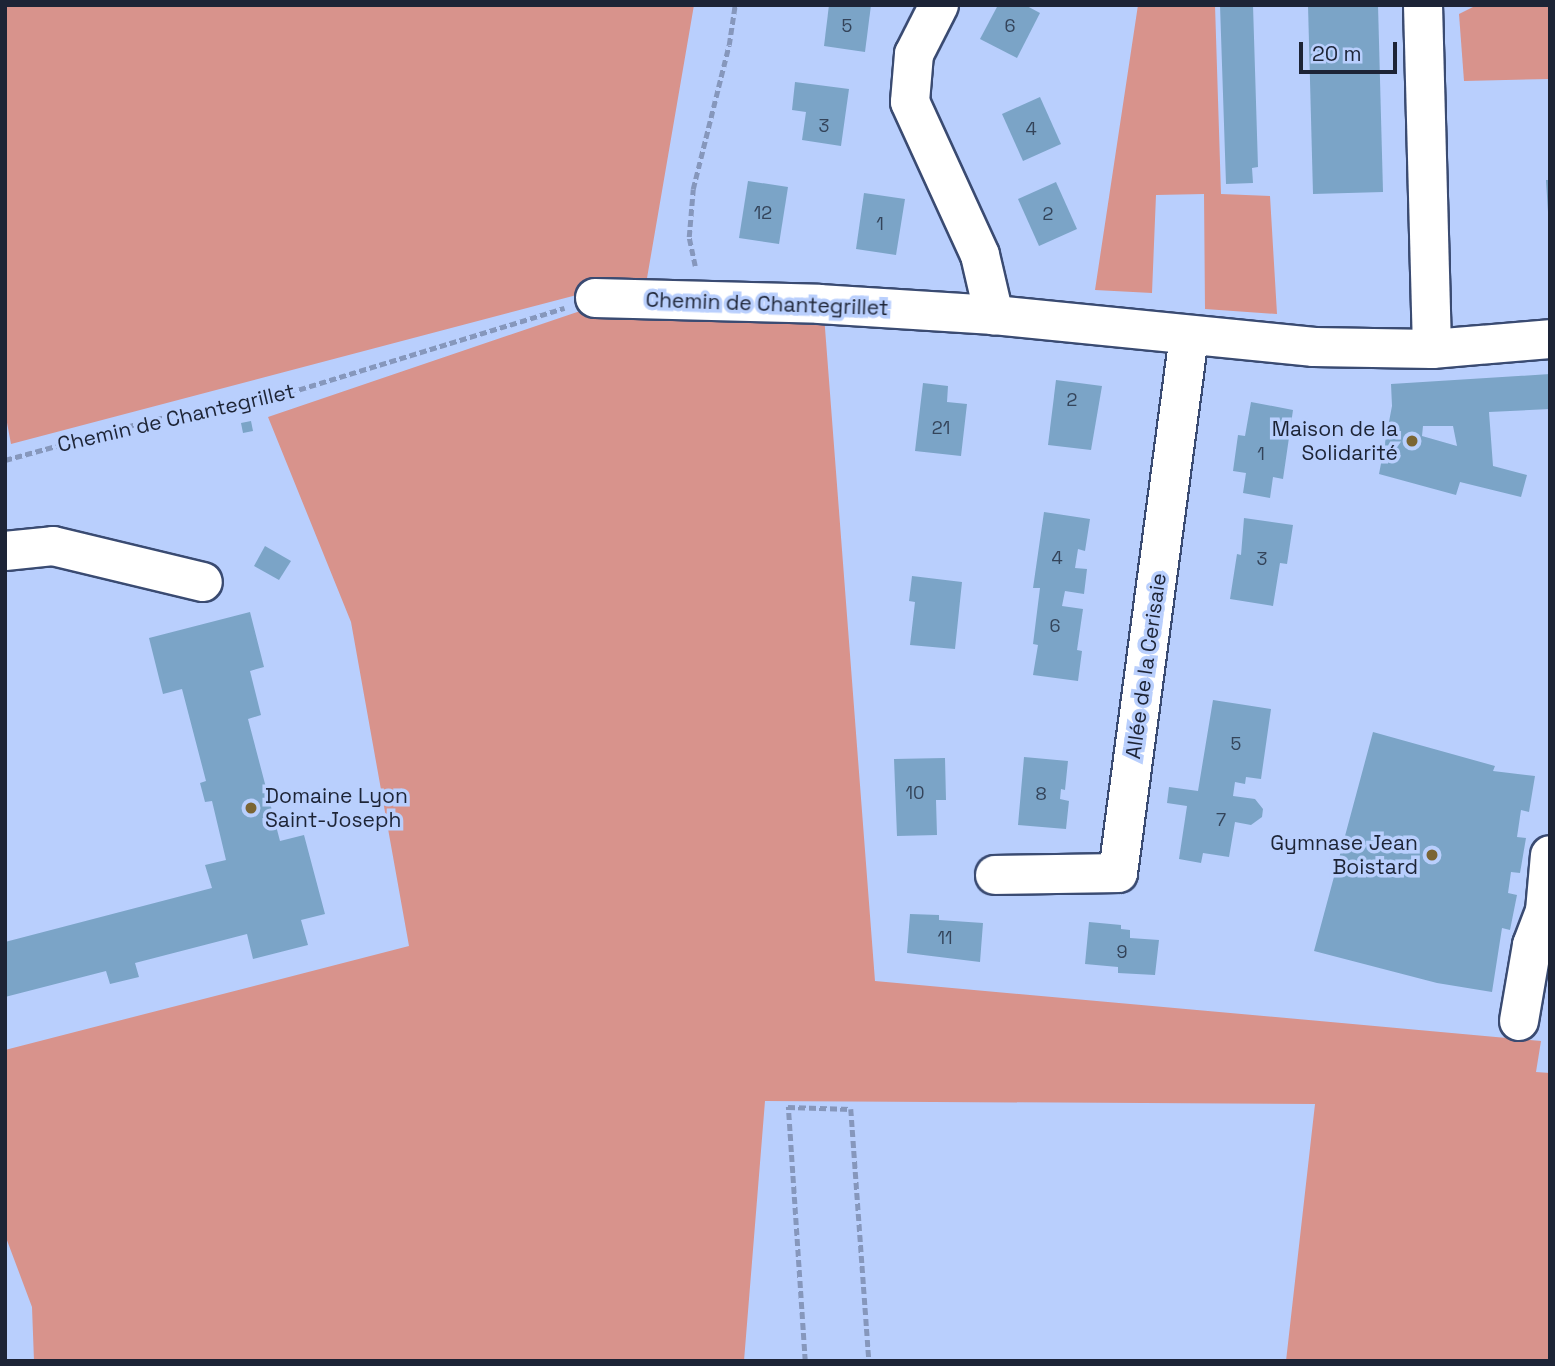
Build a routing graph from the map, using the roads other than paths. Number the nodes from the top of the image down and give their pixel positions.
1 (939, 5) edge
2 (1423, 5) edge
3 (595, 298) road end
4 (994, 315) junction
5 (1189, 336) junction
6 (1550, 340) edge
7 (1432, 349) junction
8 (5, 551) edge
9 (203, 582) dead end
10 (1550, 855) edge
11 (995, 875) dead end
12 (1547, 911) edge
13 (1519, 1021) dead end

1 - 4 street
2 - 7 street
3 - 4 street, Chemin de Chantegrillet
4 - 5 street, Chemin de Chantegrillet
5 - 7 street, Chemin de Chantegrillet
5 - 11 street, Allée de la Cerisaie
6 - 7 street, Chemin de Chantegrillet
8 - 9 street
10 - 12 street
12 - 13 street

